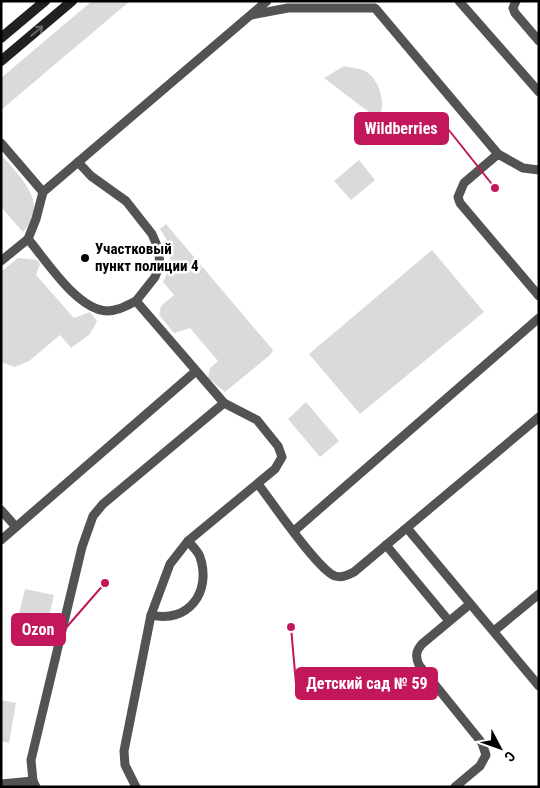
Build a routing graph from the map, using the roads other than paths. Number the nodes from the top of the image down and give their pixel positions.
1 (45, 1) edge
2 (72, 1) edge
3 (267, 1) edge
4 (459, 1) edge
5 (516, 1) edge
6 (360, 5) edge
7 (251, 15) junction
8 (1, 38) edge
9 (539, 41) edge
10 (1, 61) edge
11 (539, 92) edge
12 (1, 143) edge
13 (498, 154) junction
14 (78, 162) junction
15 (539, 170) edge
16 (43, 192) junction
17 (28, 239) junction
18 (1, 261) edge
19 (539, 296) edge
20 (136, 301) junction
21 (539, 318) edge
22 (196, 371) junction
23 (224, 403) junction
24 (539, 417) edge
25 (258, 484) junction
26 (1, 510) edge
27 (16, 527) junction
28 (407, 528) junction
29 (294, 531) junction
30 (1, 540) edge
31 (188, 541) junction
32 (386, 545) junction
33 (539, 594) edge
34 (470, 604) junction
35 (151, 615) junction
36 (449, 621) junction
37 (494, 631) junction
38 (539, 686) edge
39 (1, 784) edge
40 (34, 784) edge
41 (136, 787) edge
42 (455, 787) edge

1 - 8 street
10 -> 2 street
3 - 7 lane
4 - 11 lane
5 - 9 lane
6 - 7 lane
6 - 13 lane
7 - 14 lane
12 - 16 lane
13 - 15 lane
13 - 19 lane
14 - 16 lane
14 - 20 lane
16 - 17 lane
17 - 18 lane
17 - 20 lane
20 - 22 lane
21 - 29 lane
22 - 23 lane
22 - 27 lane
23 - 25 lane
23 - 40 lane
24 - 28 lane
25 - 29 lane
25 - 31 lane
26 - 27 lane
27 - 30 lane
28 - 32 lane
28 - 34 lane
29 - 32 lane
31 - 35 lane
31 - 35 lane
32 - 36 lane
33 - 37 lane
34 - 36 lane
34 - 37 lane
35 - 41 lane
36 - 42 lane
37 - 38 lane
39 - 40 lane

